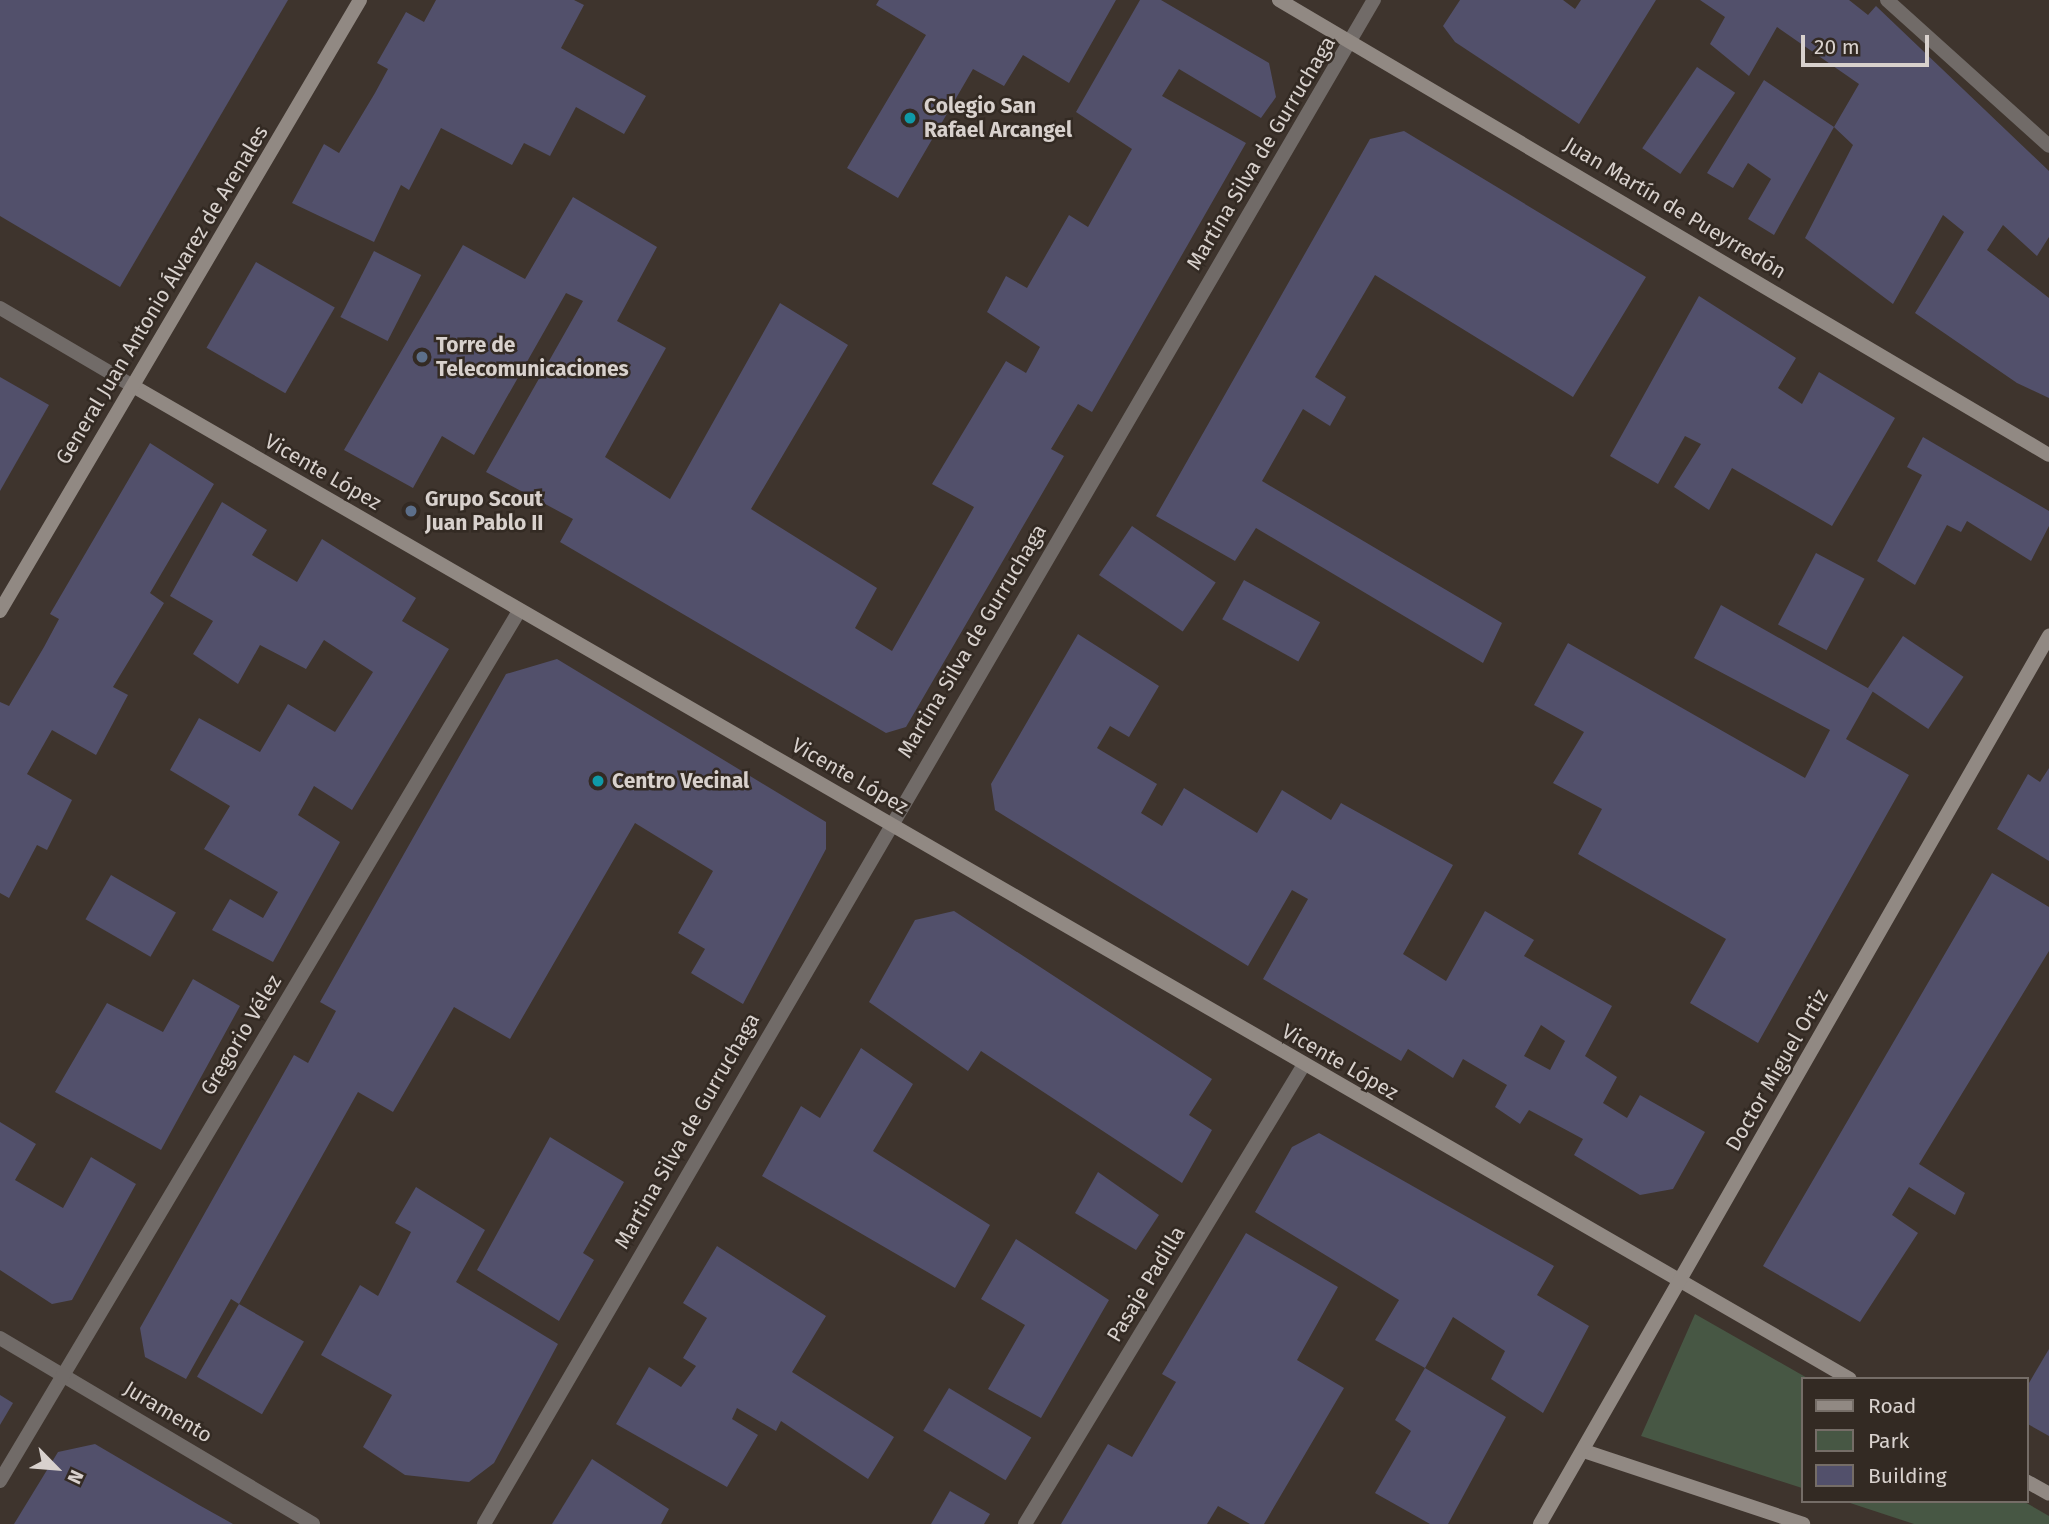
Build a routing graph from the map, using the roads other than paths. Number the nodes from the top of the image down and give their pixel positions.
1 (360, 0) edge
2 (1279, 0) edge
3 (1374, 0) edge
4 (1887, 0) edge
5 (1352, 40) junction
6 (2049, 146) edge
7 (0, 308) edge
8 (133, 386) junction
9 (2049, 455) edge
10 (0, 611) edge
11 (519, 611) junction
12 (2049, 636) edge
13 (889, 822) junction
14 (1303, 1066) junction
15 (1680, 1280) junction
16 (0, 1338) edge
17 (62, 1374) junction
18 (1847, 1377) edge
19 (1584, 1451) junction
20 (0, 1481) edge
21 (2028, 1482) edge
22 (2049, 1494) edge
23 (313, 1524) edge
24 (484, 1524) edge
25 (1025, 1524) edge
26 (1540, 1524) edge
27 (1803, 1524) edge

1 - 8 street, General Juan Antonio Álvarez de Arenales
2 - 5 street, Juan Martín de Pueyrredón
3 - 5 street, Martina Silva de Gurruchaga
4 - 6 street
5 - 9 street, Juan Martín de Pueyrredón
5 - 13 street, Martina Silva de Gurruchaga
7 - 8 street, Vicente López
8 - 10 street, General Juan Antonio Álvarez de Arenales
8 - 11 street, Vicente López
11 - 13 street, Vicente López
11 - 17 street, Gregorio Vélez
12 - 15 street, Doctor Miguel Ortiz
13 - 14 street, Vicente López
13 - 24 street, Martina Silva de Gurruchaga
14 - 15 street, Vicente López
14 - 25 street, Pasaje Padilla
15 - 18 street, Vicente López
15 - 19 street, Doctor Miguel Ortiz
16 - 17 street, Juramento
17 - 20 street, Gregorio Vélez
17 - 23 street, Juramento
19 - 26 street, Doctor Miguel Ortiz
19 - 27 street
21 - 22 street

